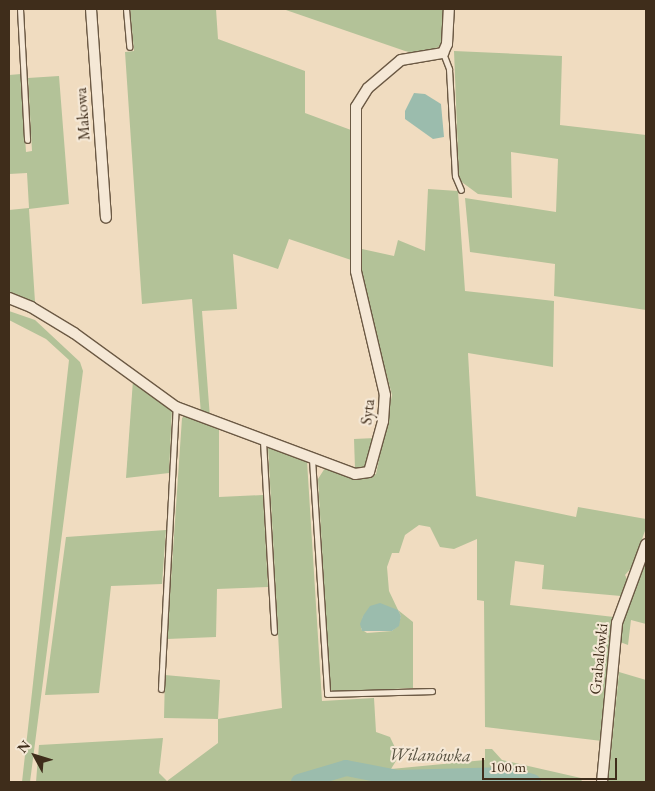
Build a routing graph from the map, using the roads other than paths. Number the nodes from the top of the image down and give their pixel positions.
1 (20, 9) edge
2 (91, 9) edge
3 (126, 9) edge
4 (449, 9) edge
5 (129, 47) dead end
6 (443, 53) junction
7 (28, 140) dead end
8 (461, 190) dead end
9 (106, 217) dead end
10 (9, 298) edge
11 (176, 407) junction
12 (264, 441) junction
13 (312, 459) junction
14 (646, 544) edge
15 (274, 632) dead end
16 (161, 689) dead end
17 (432, 691) dead end
18 (602, 782) edge

1 - 7 lane
2 - 9 street, Makowa
3 - 5 lane
4 - 6 street
6 - 8 lane
6 - 13 street, Syta
10 - 11 street, Syta
11 - 12 street, Syta
11 - 16 lane
12 - 13 street, Syta
12 - 15 lane
13 - 17 lane
14 - 18 street, Grabalówki

